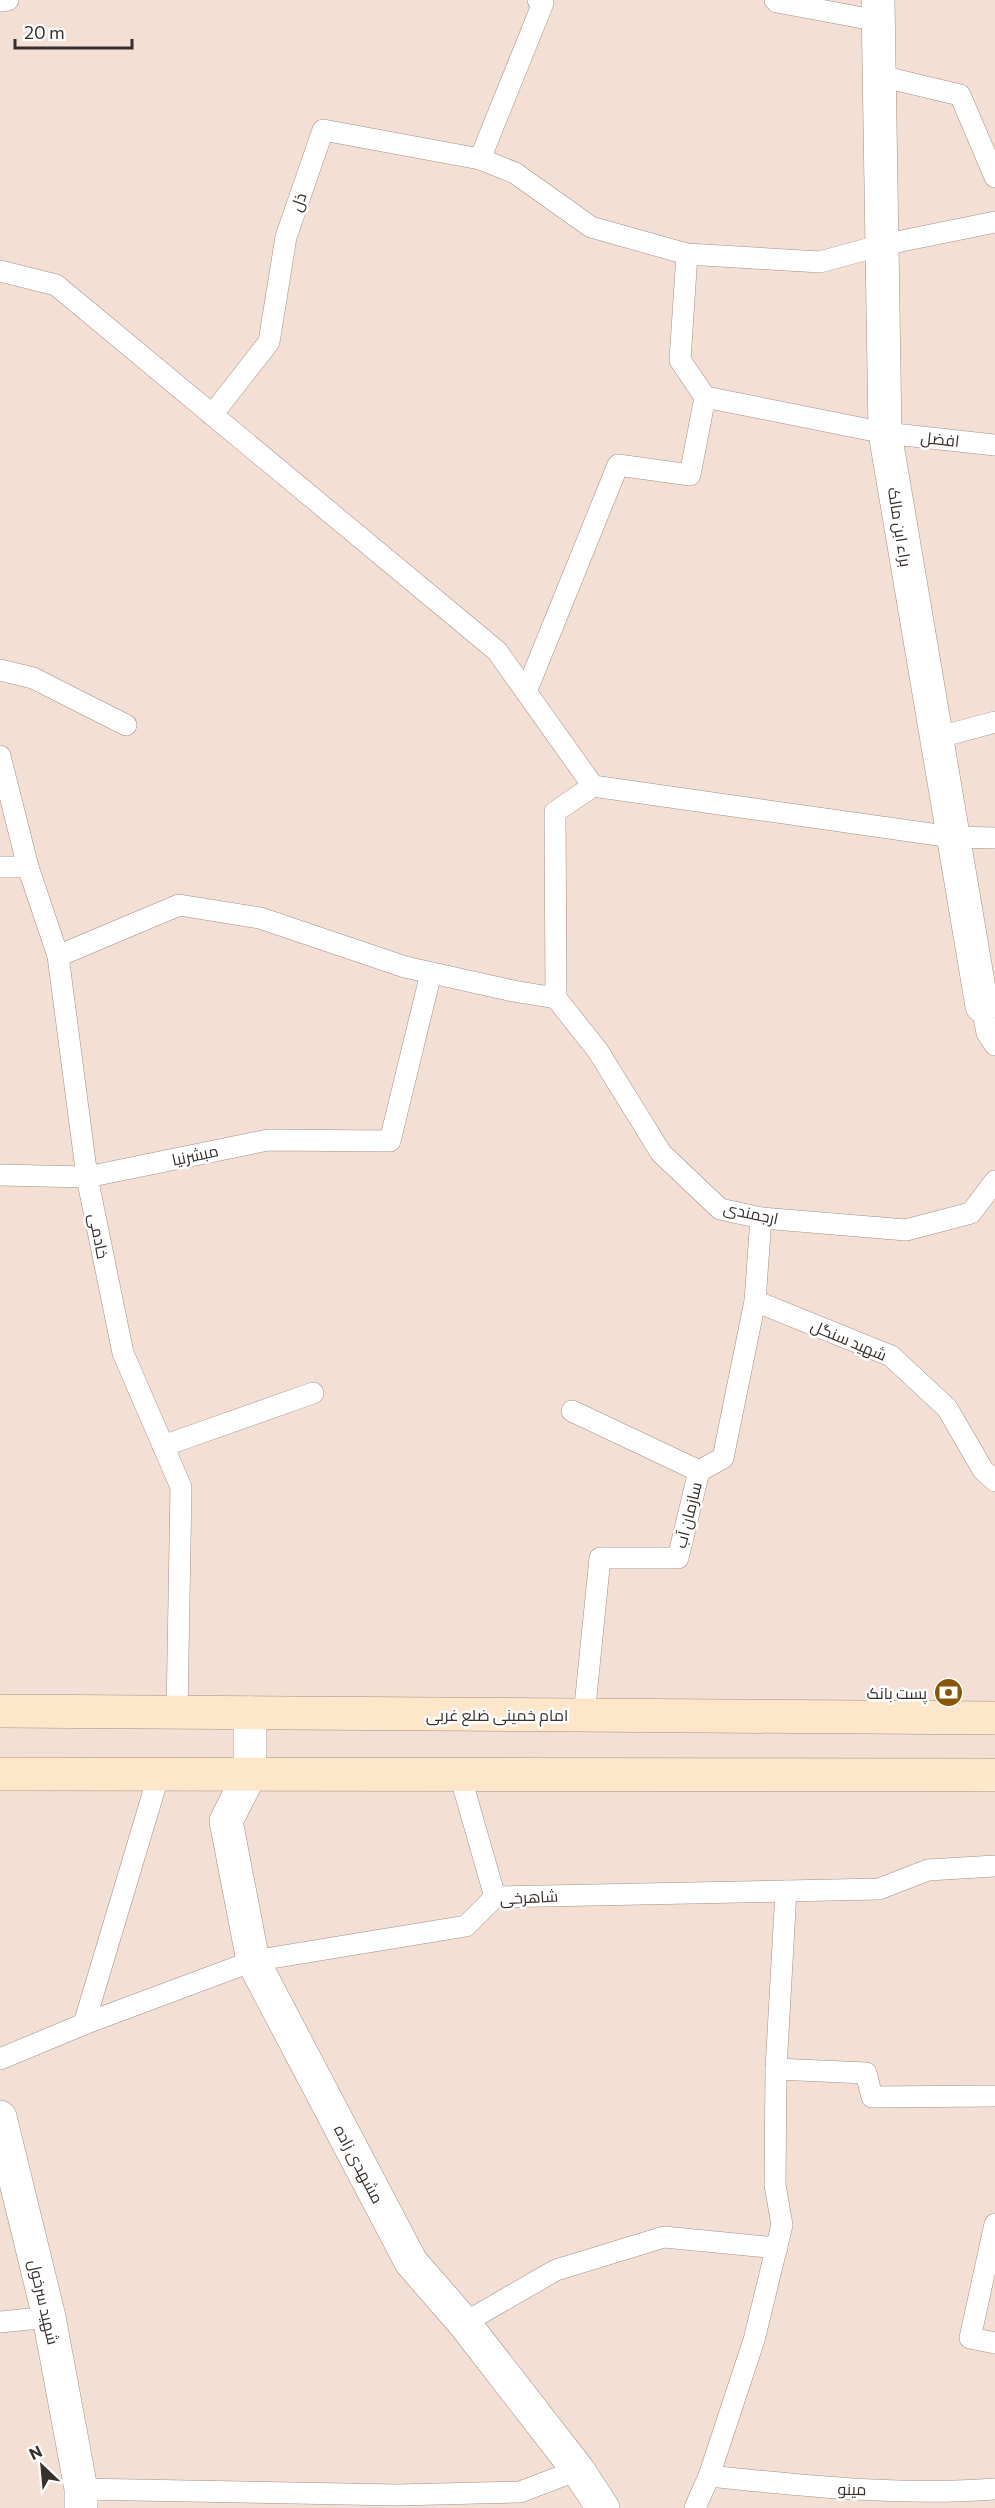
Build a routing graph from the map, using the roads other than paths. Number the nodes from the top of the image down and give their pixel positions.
1 (8, 0) edge
2 (538, 0) edge
3 (776, 0) edge
4 (0, 1) edge
5 (879, 11) edge
6 (880, 76) junction
7 (480, 159) junction
8 (995, 177) edge
9 (995, 222) edge
10 (882, 245) junction
11 (687, 254) junction
12 (0, 271) edge
13 (705, 397) junction
14 (212, 415) junction
15 (885, 433) junction
16 (995, 445) edge
17 (0, 670) edge
18 (526, 692) junction
19 (995, 722) edge
20 (126, 725) dead end
21 (936, 738) junction
22 (0, 756) edge
23 (593, 786) junction
24 (952, 837) junction
25 (995, 838) edge
26 (0, 867) edge
27 (28, 867) junction
28 (58, 956) junction
29 (431, 973) junction
30 (556, 998) junction
31 (989, 1006) edge
32 (995, 1046) edge
33 (0, 1175) edge
34 (87, 1177) junction
35 (995, 1181) edge
36 (761, 1218) junction
37 (755, 1301) junction
38 (313, 1393) dead end
39 (572, 1411) dead end
40 (163, 1446) junction
41 (699, 1471) junction
42 (995, 1481) edge
43 (0, 1712) edge
44 (177, 1713) junction
45 (250, 1713) junction
46 (584, 1716) junction
47 (995, 1718) edge
48 (0, 1774) edge
49 (159, 1774) junction
50 (250, 1774) junction
51 (460, 1775) junction
52 (995, 1775) edge
53 (995, 1866) edge
54 (786, 1891) junction
55 (495, 1897) junction
56 (253, 1961) junction
57 (84, 2024) junction
58 (0, 2060) edge
59 (776, 2069) junction
60 (995, 2096) edge
61 (0, 2116) edge
62 (995, 2224) edge
63 (777, 2248) junction
64 (49, 2317) junction
65 (0, 2322) edge
66 (464, 2323) junction
67 (995, 2343) edge
68 (578, 2470) junction
69 (709, 2476) junction
70 (995, 2489) edge
71 (81, 2498) edge
72 (603, 2508) edge
73 (695, 2508) edge

1 - 4 lane
2 - 7 lane
3 - 5 lane
5 - 6 street, براء ابن مالک
6 - 8 lane
6 - 10 street, براء ابن مالک
7 - 11 lane
7 - 14 lane, ذل
9 - 10 lane
10 - 11 lane
10 - 15 street, براء ابن مالک
11 - 13 lane
12 - 14 lane
13 - 15 lane, افضل
13 - 18 lane
14 - 18 lane
15 - 16 lane, افضل
15 - 21 street, براء ابن مالک
17 - 20 lane
18 - 23 lane
19 - 21 lane
21 - 24 street, براء ابن مالک
22 - 27 lane, خادمی
23 - 24 lane
23 - 30 lane
24 - 25 lane
24 - 31 street, براء ابن مالک
26 - 27 lane
27 - 28 lane, خادمی
28 - 29 lane
28 - 34 lane, خادمی
29 - 30 lane
29 - 34 lane, مبشرنیا
30 - 36 lane, ارجمندی
31 - 32 lane, براء ابن مالک
33 - 34 lane, مبشرنیا
34 - 40 lane, خادمی
35 - 36 lane, ارجمندی
36 - 37 lane, سازمان آب
37 - 41 lane, سازمان آب
37 - 42 lane, شهید سنگل
38 - 40 lane
39 - 41 lane
40 - 44 lane, خادمی
41 - 46 lane, سازمان آب
43 - 44 main road, امام خمینی ضلع غربی
44 - 45 main road, امام خمینی ضلع غربی
45 - 46 main road, امام خمینی ضلع غربی
45 - 50 street
46 - 47 main road, امام خمینی ضلع غربی
48 - 49 main road
49 - 50 main road
49 - 57 lane
50 - 51 main road
50 - 56 street, مشهدی زاده
51 - 52 main road
51 - 55 lane
53 - 54 lane, شاهرخی
54 - 55 lane, شاهرخی
54 - 59 lane
55 - 56 lane, شاهرخی
56 - 57 lane, شاهرخی
56 - 66 street, مشهدی زاده
57 - 58 lane, شاهرخی
59 - 60 lane
59 - 63 lane
61 - 64 street, شهید سرخول
62 - 67 lane
63 - 66 lane
63 - 69 lane
64 - 65 lane
64 - 71 street, شهید سرخول
66 - 68 street, مشهدی زاده
68 - 71 lane
68 - 72 street, مشهدی زاده
69 - 70 lane, مینو
69 - 73 lane

